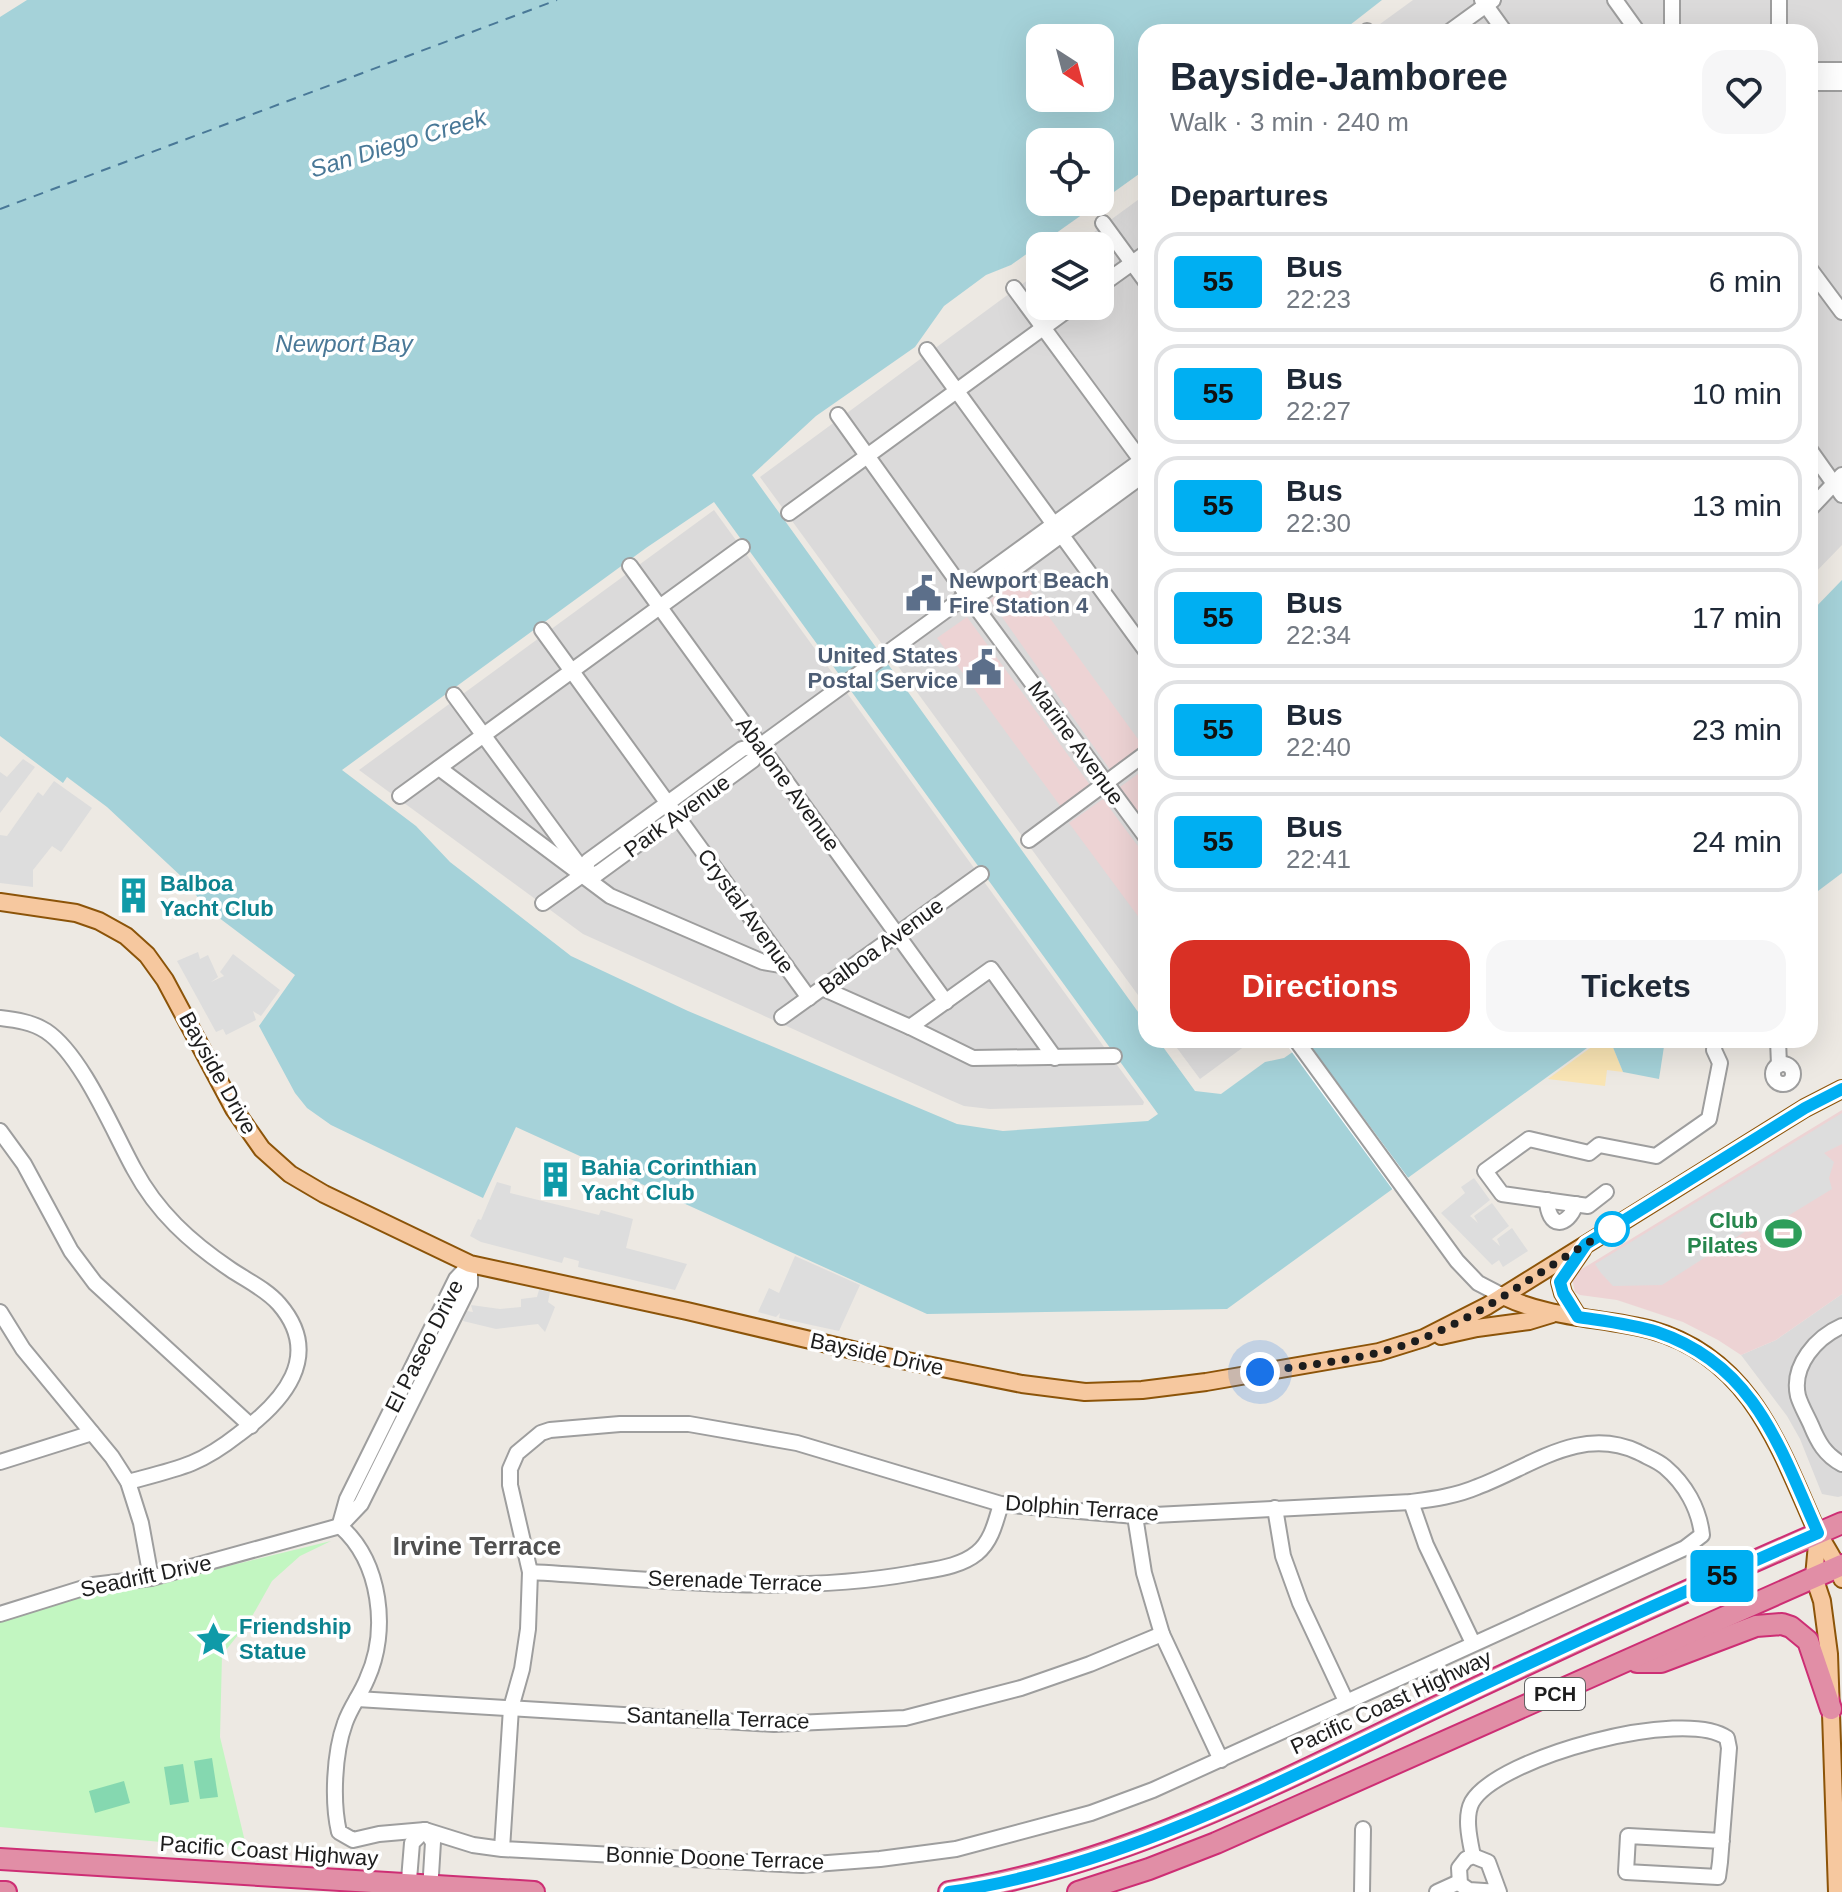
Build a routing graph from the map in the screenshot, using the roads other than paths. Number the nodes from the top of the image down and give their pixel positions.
1 (1615, 0) edge
2 (1672, 0) edge
3 (1779, 0) edge
4 (1486, 2) edge
5 (1459, 24) edge
6 (1500, 24) edge
7 (1632, 24) edge
8 (1672, 24) edge
9 (1779, 24) edge
10 (1818, 70) edge
11 (1842, 70) edge
12 (1818, 83) edge
13 (1842, 83) edge
14 (1103, 223) dead end
15 (1138, 259) edge
16 (1132, 263) junction
17 (1138, 271) edge
18 (1114, 276) edge
19 (1818, 280) edge
20 (1014, 288) dead end
21 (1842, 312) edge
22 (1054, 320) edge
23 (1043, 328) junction
24 (927, 350) dead end
25 (957, 392) junction
26 (838, 415) dead end
27 (1138, 456) edge
28 (867, 457) junction
29 (1818, 459) edge
30 (1138, 470) edge
31 (1839, 484) edge
32 (1818, 502) edge
33 (789, 513) dead end
34 (1058, 530) junction
35 (742, 547) dead end
36 (630, 566) dead end
37 (967, 595) junction
38 (660, 606) junction
39 (542, 630) dead end
40 (1138, 640) edge
41 (572, 671) junction
42 (454, 695) dead end
43 (483, 735) junction
44 (761, 745) junction
45 (1138, 759) edge
46 (439, 768) junction
47 (1106, 783) junction
48 (400, 796) dead end
49 (666, 803) junction
50 (676, 816) junction
51 (1138, 826) edge
52 (1029, 840) dead end
53 (583, 874) junction
54 (981, 874) dead end
55 (0, 902) edge
56 (543, 903) dead end
57 (897, 934) junction
58 (786, 966) junction
59 (822, 988) junction
60 (809, 998) junction
61 (946, 1002) junction
62 (782, 1017) dead end
63 (0, 1018) edge
64 (910, 1027) junction
65 (1302, 1048) edge
66 (1714, 1048) edge
67 (1778, 1048) edge
68 (1114, 1056) dead end
69 (1055, 1058) junction
70 (1779, 1065) dead end
71 (1842, 1089) edge
72 (0, 1131) edge
73 (1606, 1192) dead end
74 (1586, 1244) junction
75 (470, 1264) junction
76 (1503, 1296) junction
77 (0, 1312) edge
78 (1555, 1314) junction
79 (1578, 1317) junction
80 (1842, 1326) edge
81 (1424, 1338) junction
82 (251, 1426) junction
83 (92, 1433) junction
84 (1, 1460) edge
85 (1842, 1464) edge
86 (128, 1482) junction
87 (1411, 1502) junction
88 (1001, 1504) junction
89 (1275, 1508) junction
90 (1135, 1516) junction
91 (1842, 1523) edge
92 (340, 1526) junction
93 (1818, 1533) junction
94 (1702, 1535) joint
95 (1841, 1570) edge
96 (530, 1572) junction
97 (1814, 1577) junction
98 (151, 1578) junction
99 (0, 1614) edge
100 (1162, 1634) junction
101 (1473, 1643) junction
102 (1625, 1663) junction
103 (357, 1699) junction
104 (1346, 1701) junction
105 (511, 1708) junction
106 (1831, 1709) junction
107 (1221, 1760) junction
108 (1363, 1829) dead end
109 (425, 1830) junction
110 (1722, 1841) junction
111 (502, 1849) junction
112 (1473, 1856) junction
113 (0, 1859) edge
114 (1459, 1882) junction
115 (1718, 1885) edge
116 (408, 1888) edge
117 (430, 1888) edge
118 (0, 1892) edge
119 (6, 1892) edge
120 (534, 1892) edge
121 (949, 1892) edge
122 (1078, 1892) edge
123 (1362, 1892) edge
124 (1437, 1892) edge
125 (1499, 1892) edge
126 (1837, 1892) edge

1 - 7 street
2 - 8 street
3 - 9 street
4 - 5 street
4 - 6 street
10 - 11 street
12 - 13 street
14 - 16 street
15 - 16 street
16 - 17 street
16 - 18 street
19 - 21 street
20 - 23 street
22 - 23 street
23 - 25 street
23 - 27 street
24 - 25 street
25 - 28 street
25 - 34 street
26 - 28 street, Marine Avenue
28 - 33 street
28 - 37 street, Marine Avenue
29 - 31 street
30 - 34 street, Park Avenue
31 - 32 street
34 - 37 street, Park Avenue
34 - 40 street
35 - 38 street
36 - 38 street, Abalone Avenue
37 - 44 street, Park Avenue
37 - 47 street, Marine Avenue
38 - 41 street
38 - 44 street, Abalone Avenue
39 - 41 street, Crystal Avenue
41 - 43 street
41 - 49 street, Crystal Avenue
42 - 43 street
43 - 46 street
43 - 53 street
44 - 49 street, Park Avenue
44 - 50 street, Park Avenue
44 - 57 street, Abalone Avenue
45 - 47 street
46 - 48 street
46 - 53 street
47 - 51 street, Marine Avenue
47 - 52 street
49 - 50 street, Crystal Avenue
49 - 53 street, Park Avenue
50 - 53 street, Park Avenue
50 - 58 street, Crystal Avenue
53 - 56 street, Park Avenue
53 - 58 street
54 - 57 street, Balboa Avenue
55 - 75 main road, Bayside Drive
57 - 59 street, Balboa Avenue
57 - 61 street, Abalone Avenue
58 - 60 street, Crystal Avenue
59 - 60 street, Balboa Avenue
59 - 64 street, Crystal Avenue
60 - 62 street, Balboa Avenue
61 - 64 street
61 - 69 street
63 - 82 street
64 - 69 street, Crystal Avenue
65 - 76 street
66 - 73 street
67 - 70 street
68 - 69 street, Crystal Avenue
71 - 74 main road, Bayside Drive
72 - 82 street
74 - 76 main road, Bayside Drive
74 - 79 main road
75 - 81 main road, Bayside Drive
75 - 92 street, El Paseo Drive
76 - 78 main road
76 - 81 main road, Bayside Drive
77 - 83 street
78 - 79 main road
78 - 81 main road
79 - 93 main road
80 - 85 street
82 - 86 street
83 - 84 street
83 - 86 street
86 - 98 street
87 - 89 street, Dolphin Terrace
87 - 94 street, Dolphin Terrace
87 - 101 street
88 - 90 street, Dolphin Terrace
88 - 96 street, Serenade Terrace
88 - 96 street, Dolphin Terrace
89 - 90 street, Dolphin Terrace
89 - 104 street
90 - 100 street
91 - 93 highway, Pacific Coast Highway
92 - 98 street, Seadrift Drive
92 - 103 street
93 - 95 main road
93 - 97 main road
93 - 121 highway, Pacific Coast Highway / PCH
94 - 101 street, Bonnie Doone Terrace
95 - 97 highway
96 - 105 street
97 - 102 highway, PCH
97 - 106 main road
98 - 99 street, Seadrift Drive
100 - 105 street, Santanella Terrace
100 - 107 street
101 - 104 street, Bonnie Doone Terrace
102 - 106 highway
102 - 122 highway, PCH
103 - 105 street, Santanella Terrace
103 - 109 street, Bonnie Doone Terrace
104 - 107 street, Bonnie Doone Terrace
105 - 111 street
106 - 126 main road
107 - 111 street, Bonnie Doone Terrace
108 - 123 street
109 - 111 street, Bonnie Doone Terrace
109 - 116 street
109 - 117 street
110 - 112 street
110 - 115 street
110 - 115 street
112 - 114 street
112 - 125 street
113 - 116 highway, Pacific Coast Highway
114 - 124 street
114 - 125 street
116 - 117 highway, Pacific Coast Highway
117 - 120 highway, Pacific Coast Highway
118 - 119 highway

